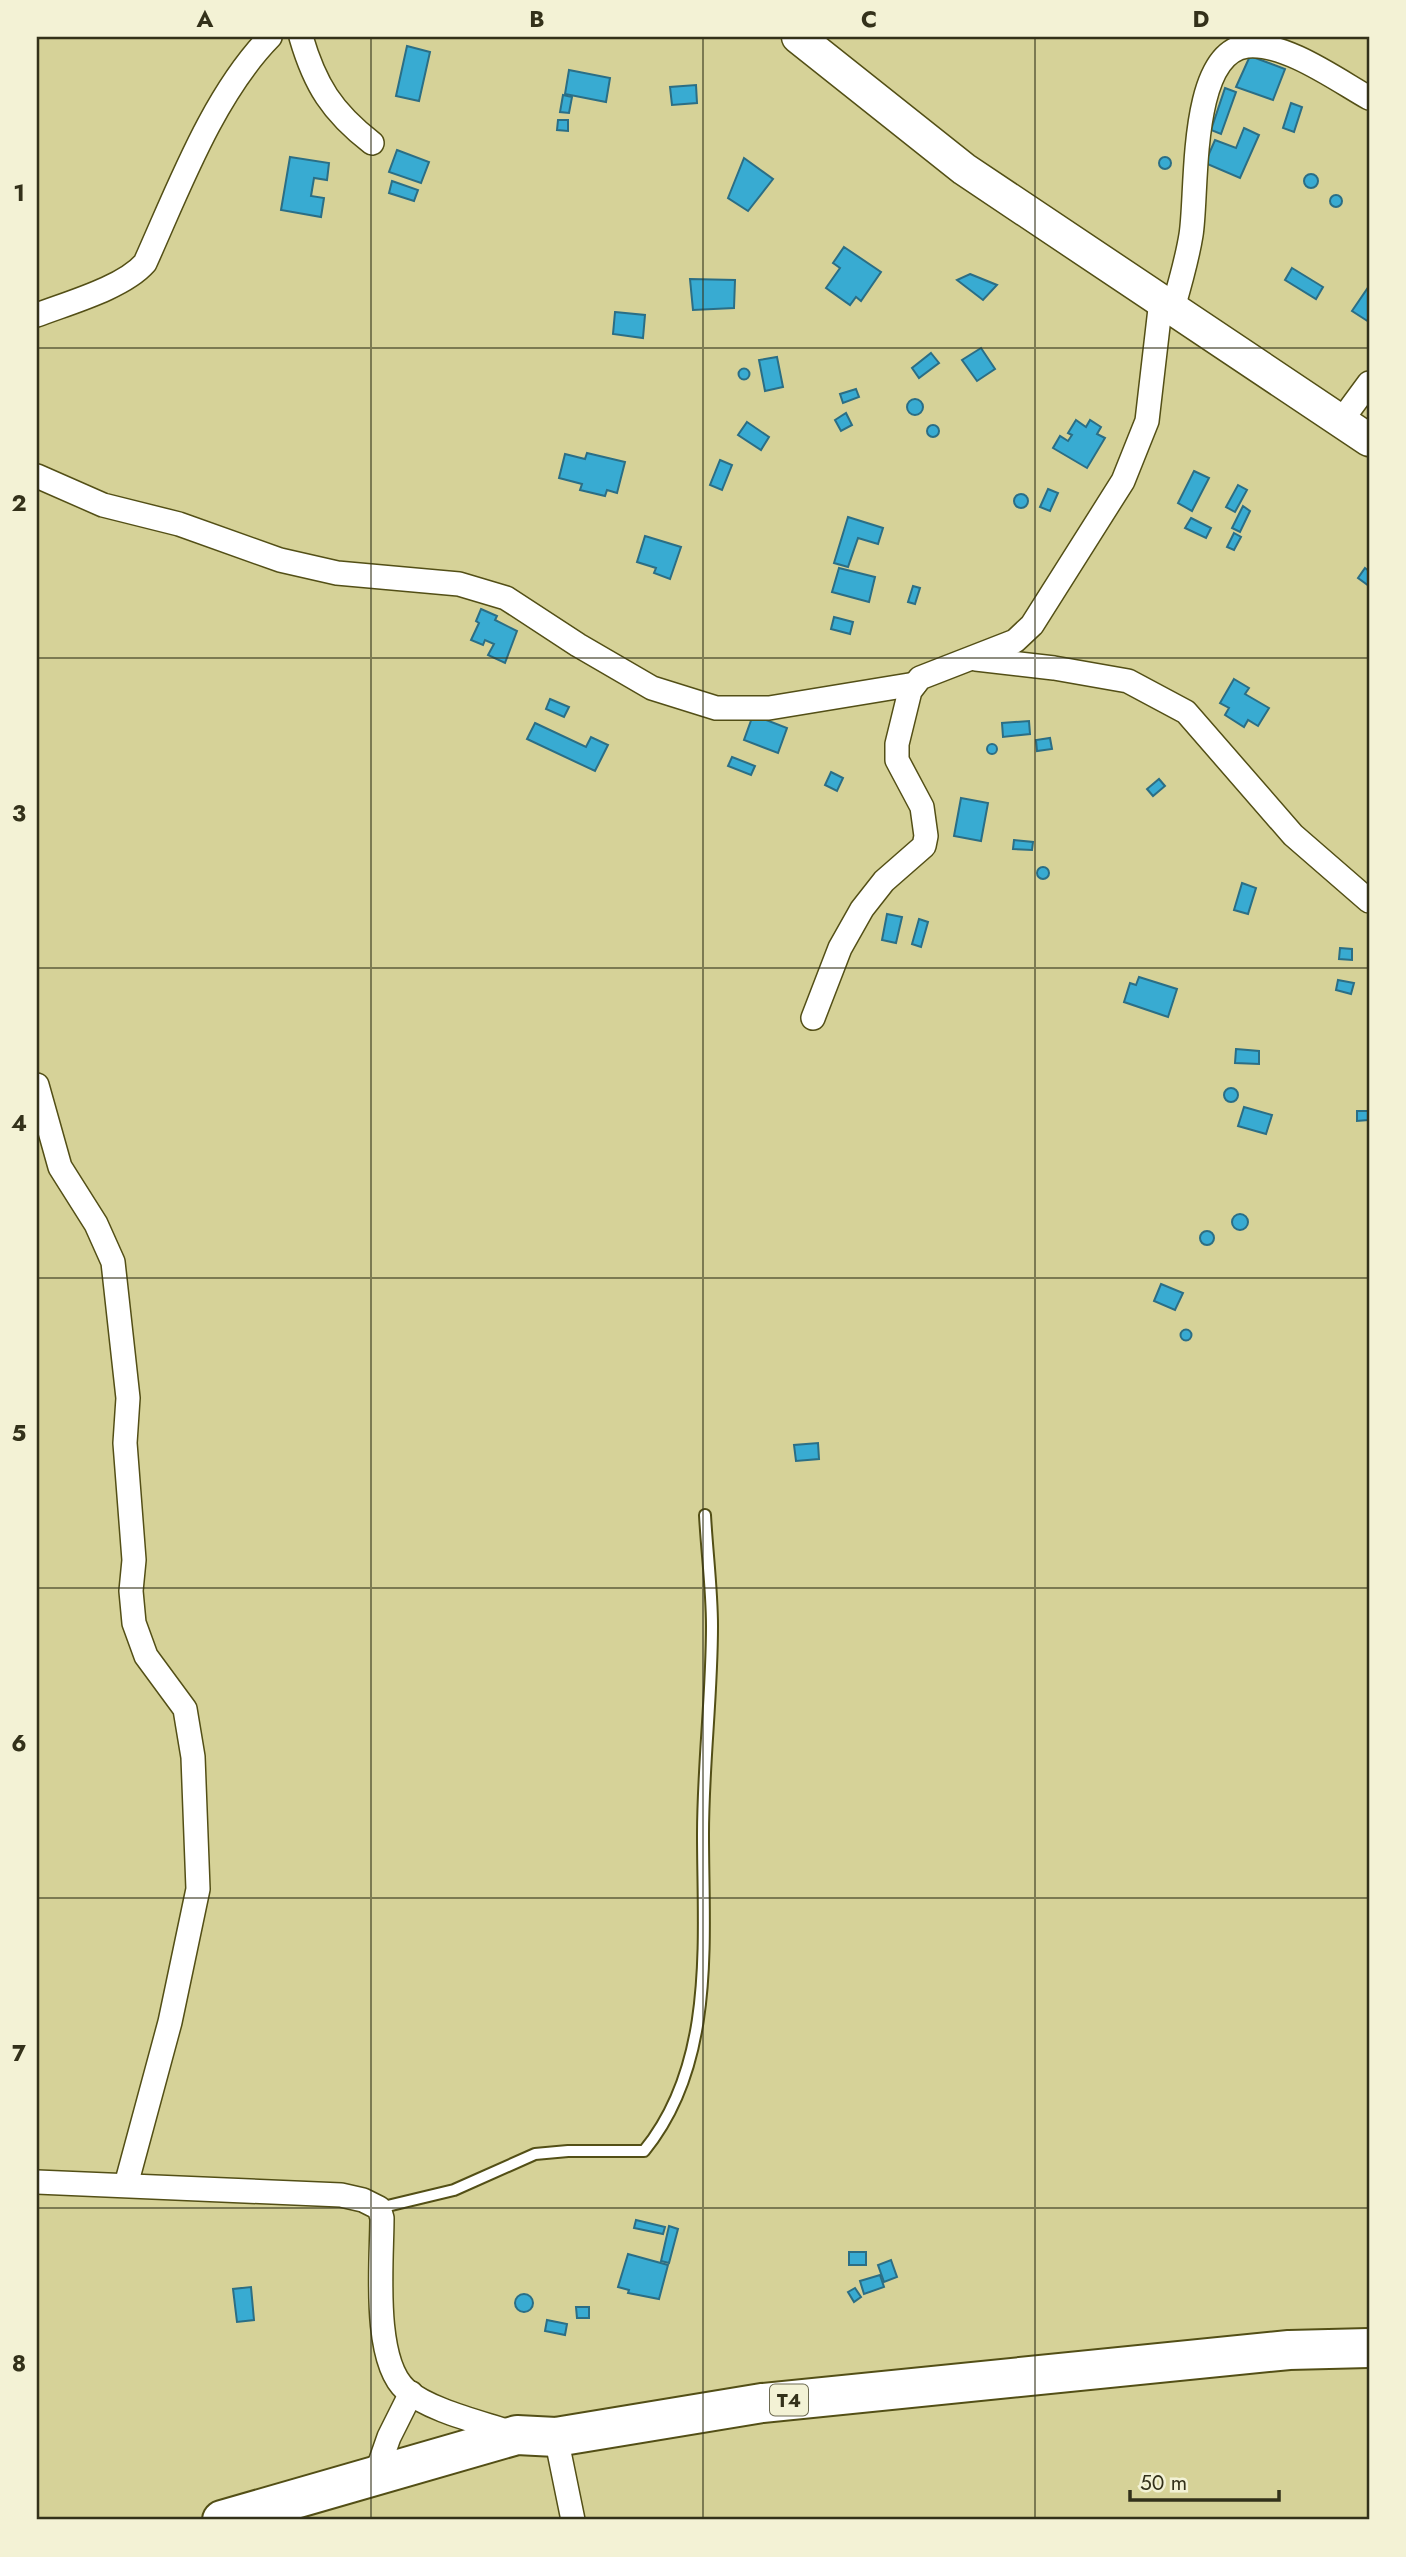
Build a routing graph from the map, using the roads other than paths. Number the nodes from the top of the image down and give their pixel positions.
1 (270, 37) edge
2 (302, 37) edge
3 (798, 37) edge
4 (1369, 98) edge
5 (372, 143) dead end
6 (1167, 304) junction
7 (37, 315) edge
8 (1369, 383) edge
9 (1342, 421) junction
10 (1369, 440) edge
11 (37, 476) edge
12 (970, 658) junction
13 (915, 684) junction
14 (1369, 901) edge
15 (813, 1018) dead end
16 (37, 1085) edge
17 (705, 1515) dead end
18 (37, 2182) edge
19 (125, 2185) junction
20 (379, 2208) junction
21 (1369, 2348) edge
22 (411, 2393) junction
23 (517, 2435) junction
24 (556, 2437) junction
25 (375, 2477) junction
26 (222, 2520) edge
27 (573, 2520) edge

1 - 7 street
2 - 5 street
3 - 6 main road
4 - 6 street
6 - 9 main road
6 - 12 street
8 - 9 street
9 - 10 main road
11 - 13 street
12 - 13 street
12 - 14 street
13 - 15 street
16 - 19 street
17 - 20 lane
18 - 19 street
19 - 20 street
20 - 22 street
21 - 24 highway, T4
22 - 23 street
22 - 25 street
23 - 24 highway, T4
23 - 25 highway, T4
24 - 27 street
25 - 26 highway, T4

